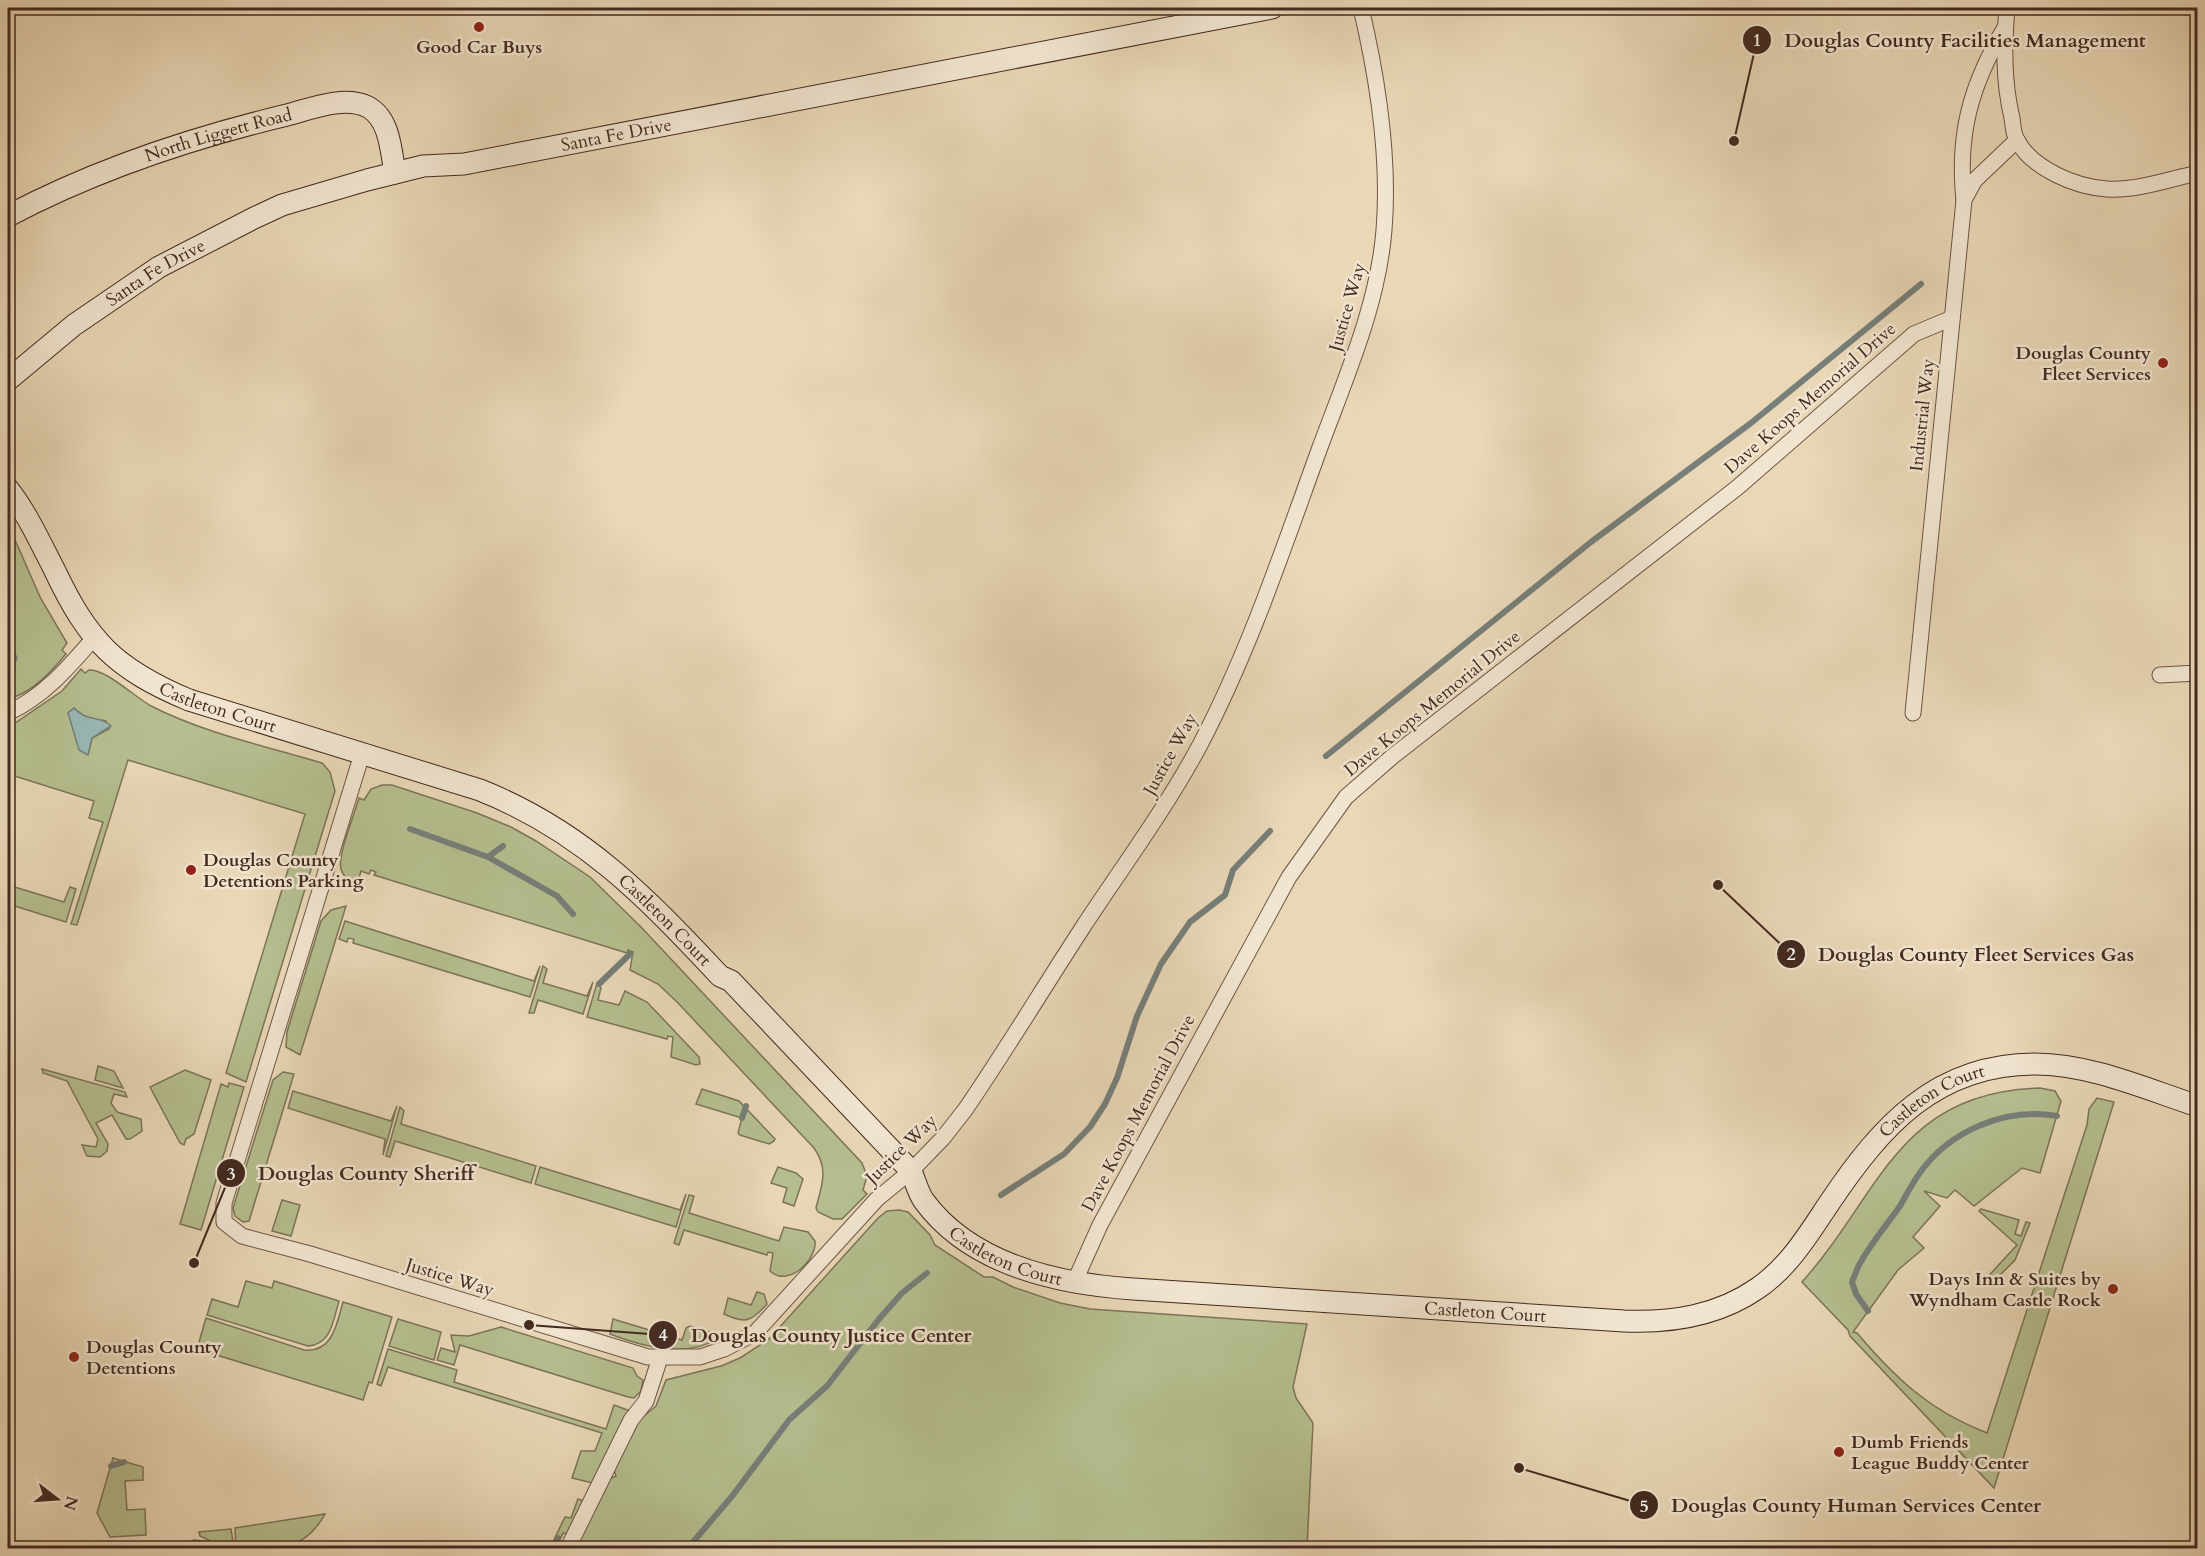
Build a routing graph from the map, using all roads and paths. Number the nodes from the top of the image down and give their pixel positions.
1 (1272, 8) edge
2 (1361, 8) edge
3 (2007, 8) edge
4 (2006, 26) junction
5 (2017, 140) junction
6 (395, 173) junction
7 (2198, 173) edge
8 (1964, 200) junction
9 (8, 216) edge
10 (1952, 318) junction
11 (8, 380) edge
12 (8, 489) edge
13 (93, 639) junction
14 (2198, 673) edge
15 (2160, 675) dead end
16 (8, 713) edge
17 (1913, 713) dead end
18 (362, 754) junction
19 (2198, 1106) edge
20 (911, 1171) junction
21 (1074, 1283) junction
22 (660, 1358) junction
23 (568, 1548) edge

1 - 6 street, Santa Fe Drive
2 - 20 street, Justice Way
3 - 4 street
4 - 5 street
4 - 8 street
5 - 7 street
5 - 8 street, Industrial Way
6 - 9 street, North Liggett Road
6 - 11 street, Santa Fe Drive
8 - 10 street, Industrial Way
10 - 17 street, Industrial Way
10 - 21 street, Dave Koops Memorial Drive
12 - 13 street, Castleton Court
13 - 16 street
13 - 18 street, Castleton Court
14 - 15 street
18 - 20 street, Castleton Court
18 - 22 street, Justice Way
19 - 21 street, Castleton Court
20 - 21 street, Castleton Court
20 - 22 street, Justice Way
22 - 23 street

